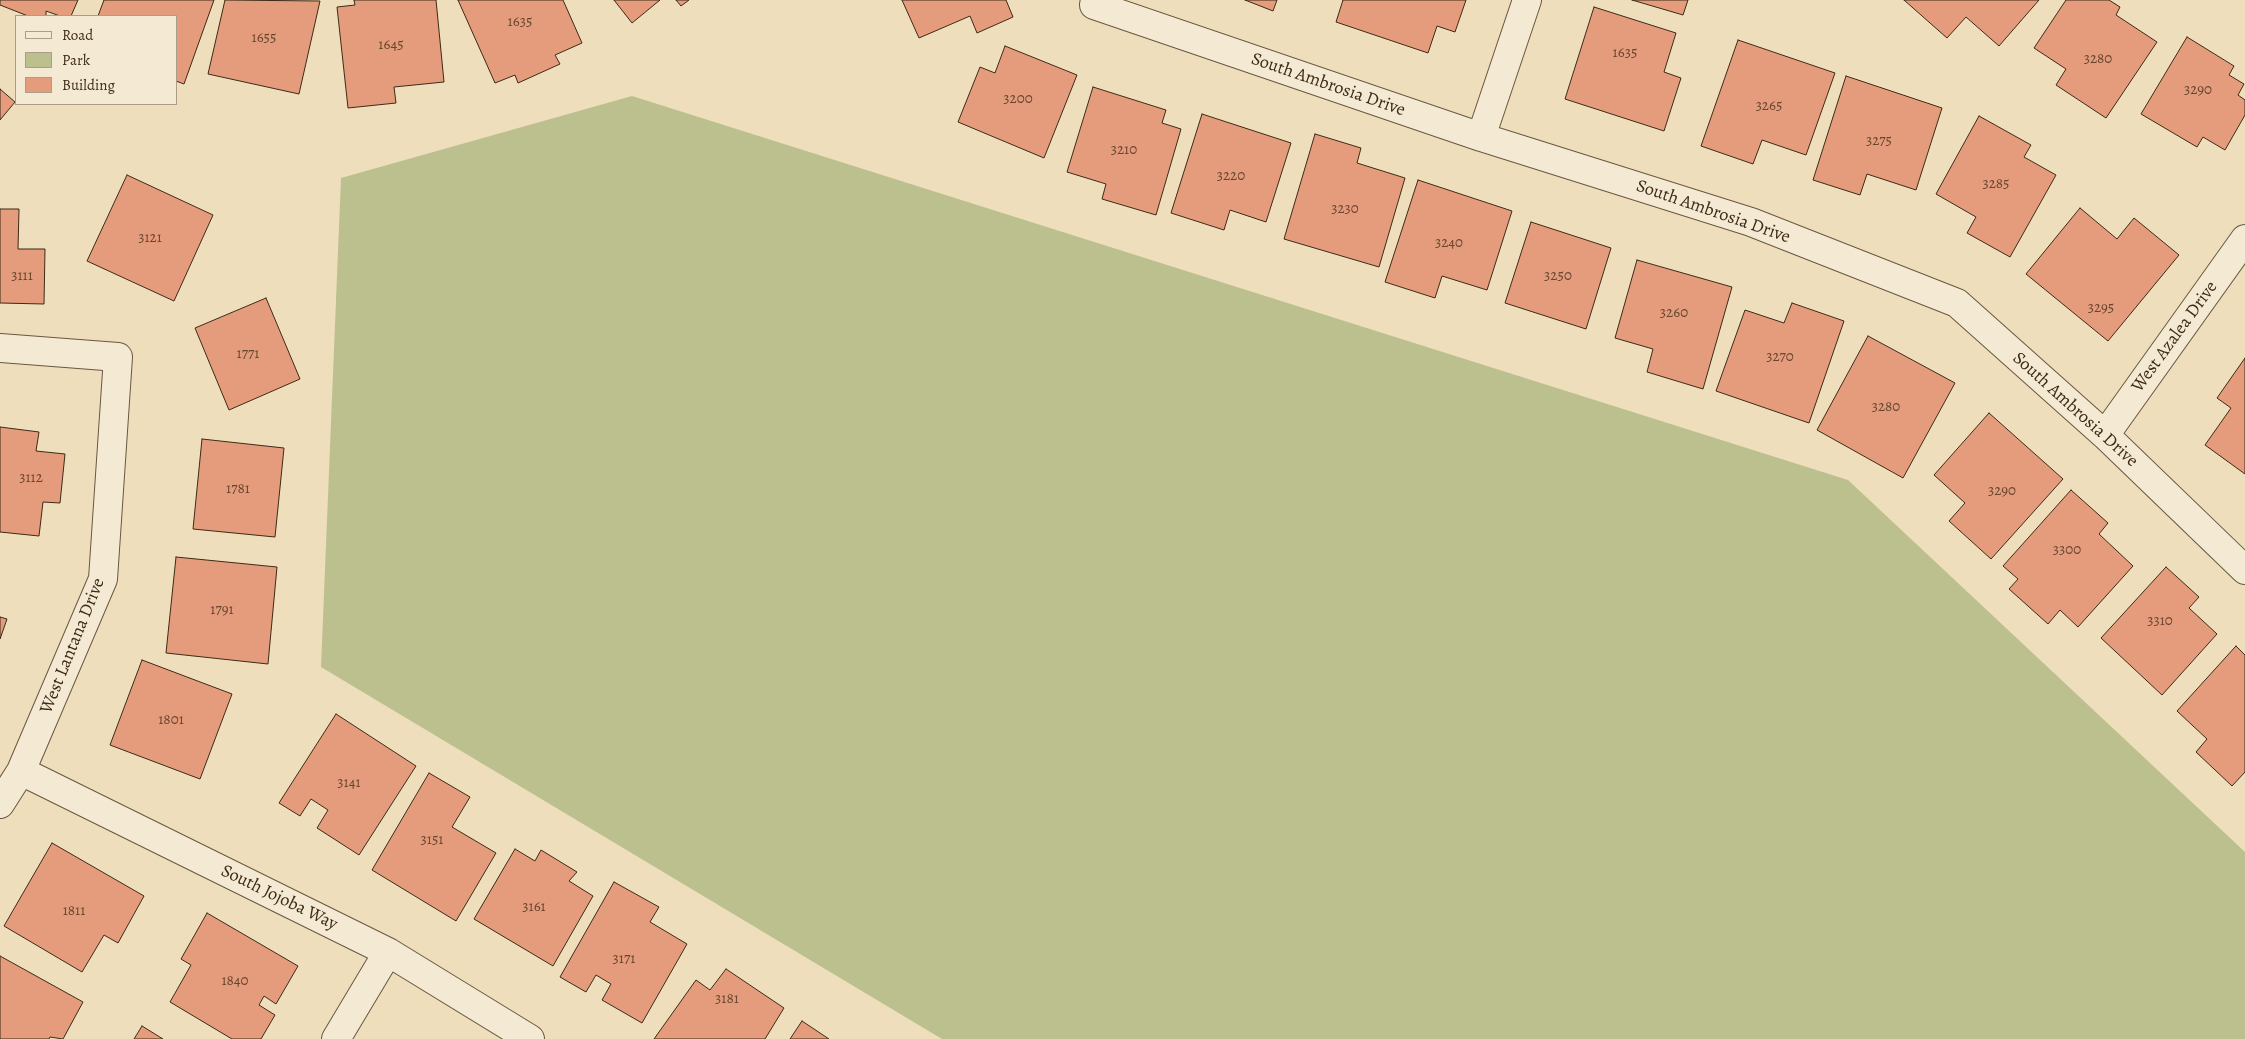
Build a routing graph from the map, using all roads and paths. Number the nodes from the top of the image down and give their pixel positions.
1 (1527, 0) edge
2 (1094, 3) edge
3 (1481, 137) junction
4 (2245, 239) edge
5 (0, 348) edge
6 (2105, 434) junction
7 (2245, 570) edge
8 (21, 771) junction
9 (0, 804) edge
10 (388, 952) junction
11 (336, 1039) edge
12 (530, 1039) edge

1 - 3 street
2 - 3 street, South Ambrosia Drive
3 - 6 street, South Ambrosia Drive
4 - 6 street, West Azalea Drive
5 - 8 street, West Lantana Drive
6 - 7 street, South Ambrosia Drive
8 - 9 street, West Lantana Drive
8 - 10 street, South Jojoba Way
10 - 11 street
10 - 12 street, South Jojoba Way

